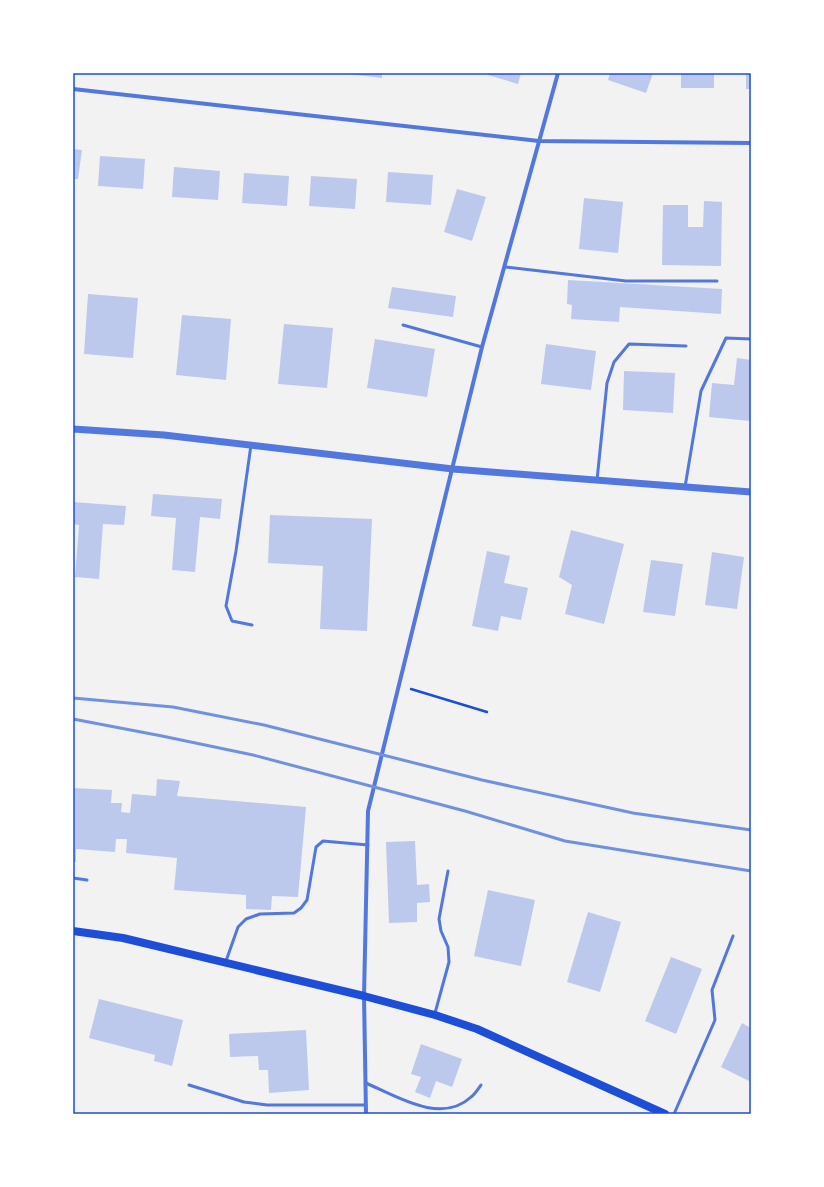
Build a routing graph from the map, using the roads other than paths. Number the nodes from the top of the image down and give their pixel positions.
1 (558, 73) edge
2 (73, 89) edge
3 (539, 141) junction
4 (751, 143) edge
5 (505, 267) junction
6 (717, 281) dead end
7 (403, 325) dead end
8 (751, 339) edge
9 (686, 346) dead end
10 (482, 347) junction
11 (73, 428) edge
12 (251, 445) junction
13 (453, 468) junction
14 (597, 480) junction
15 (685, 487) junction
16 (751, 492) edge
17 (252, 625) dead end
18 (368, 845) junction
19 (448, 871) dead end
20 (73, 878) edge
21 (87, 880) dead end
22 (73, 931) edge
23 (733, 936) dead end
24 (226, 963) junction
25 (364, 996) junction
26 (435, 1015) junction
27 (366, 1083) junction
28 (188, 1085) dead end
29 (481, 1085) dead end
30 (366, 1105) junction
31 (366, 1114) edge
32 (665, 1114) edge
33 (674, 1114) edge

1 - 3 street
2 - 3 street
3 - 4 street
3 - 5 street
5 - 6 lane
5 - 10 street
7 - 10 lane
8 - 15 lane
9 - 14 lane
10 - 13 street
11 - 12 street
12 - 13 street
12 - 17 lane
13 - 14 street
13 - 18 street
14 - 15 street
15 - 16 street
18 - 24 lane
18 - 25 street
19 - 26 lane
20 - 21 lane
22 - 24 main road
23 - 33 lane
24 - 25 main road
25 - 26 main road
25 - 27 street
26 - 32 main road
27 - 29 lane
27 - 30 street
28 - 30 lane
30 - 31 street

